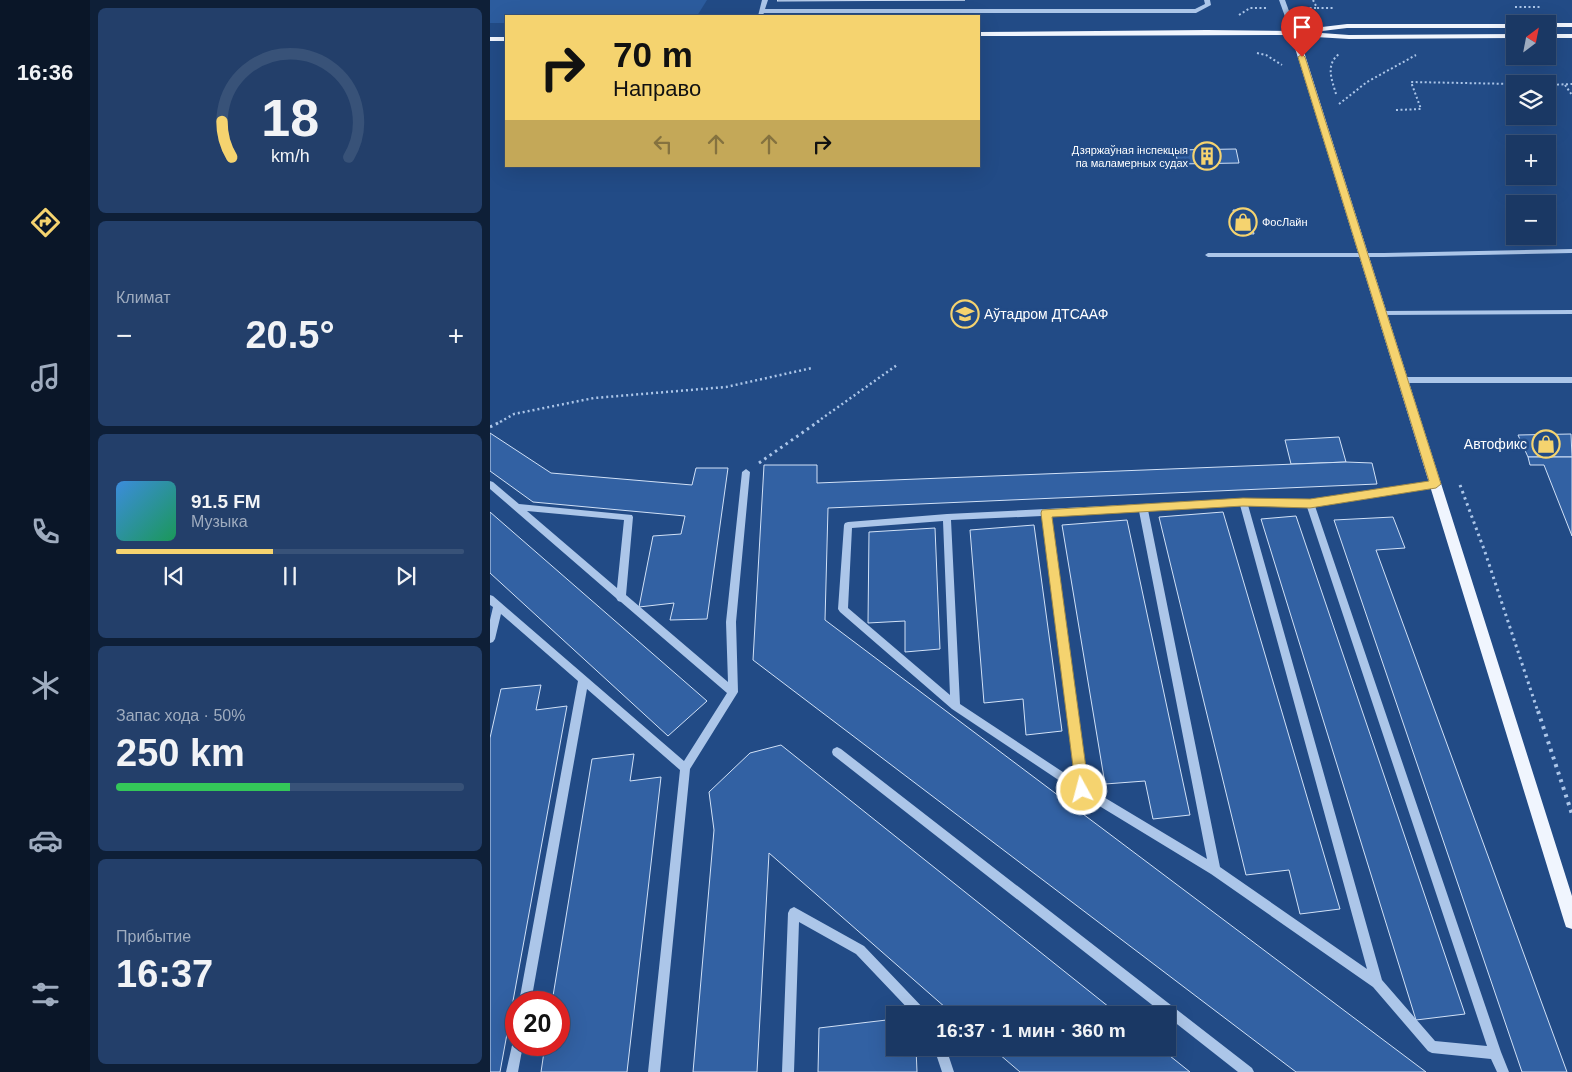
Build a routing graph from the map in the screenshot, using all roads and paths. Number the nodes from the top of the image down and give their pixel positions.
1 (765, 0) edge
2 (1207, 0) edge
3 (1282, 0) edge
4 (761, 14) edge
5 (1572, 25) edge
6 (1506, 26) edge
7 (1556, 26) edge
8 (1294, 33) junction
9 (980, 34) edge
10 (1506, 36) edge
11 (1556, 36) edge
12 (1572, 36) edge
13 (490, 39) edge
14 (505, 39) edge
15 (1249, 51) dead end
16 (1422, 52) dead end
17 (1285, 69) dead end
18 (1506, 84) edge
19 (1572, 84) edge
20 (1556, 85) edge
21 (1565, 85) junction
22 (1572, 94) edge
23 (1339, 104) dead end
24 (1396, 110) dead end
25 (1572, 251) edge
26 (1208, 255) dead end
27 (1364, 255) junction
28 (1572, 312) edge
29 (1382, 313) junction
30 (897, 365) dead end
31 (812, 368) dead end
32 (1403, 380) junction
33 (1572, 380) edge
34 (490, 427) edge
35 (746, 472) joint
36 (1458, 479) dead end
37 (490, 484) edge
38 (1436, 484) junction
39 (1243, 502) junction
40 (1310, 504) junction
41 (519, 507) junction
42 (1143, 507) junction
43 (1046, 513) junction
44 (947, 517) junction
45 (621, 598) junction
46 (490, 599) edge
47 (498, 606) junction
48 (490, 640) edge
49 (583, 681) junction
50 (733, 692) junction
51 (955, 706) junction
52 (837, 752) dead end
53 (685, 768) junction
54 (1082, 790) junction
55 (1572, 814) edge
56 (1215, 870) junction
57 (1572, 921) edge
58 (1377, 983) junction
59 (527, 991) edge
60 (913, 1006) edge
61 (1495, 1053) junction
62 (515, 1056) edge
63 (943, 1056) edge
64 (512, 1072) edge
65 (654, 1072) edge
66 (788, 1072) edge
67 (948, 1072) edge
68 (1248, 1072) edge
69 (1503, 1072) edge

1 - 4 lane
2 - 4 street
3 - 8 street
5 - 7 main road
6 - 8 main road
8 - 9 main road
8 - 10 main road
8 - 27 main road
11 - 12 main road
13 - 14 main road
15 - 17 path
16 - 23 path
18 - 24 path
19 - 21 path
20 - 21 path
21 - 22 path
25 - 27 street
26 - 27 street
27 - 29 main road
28 - 29 street
29 - 32 main road
30 - 35 path
31 - 34 path
32 - 33 street
32 - 38 main road
35 - 50 street
36 - 55 path
37 - 41 street
38 - 40 street
38 - 57 main road
39 - 40 street
39 - 42 street
39 - 58 street
40 - 61 street
41 - 45 street
41 - 45 street
42 - 43 street
42 - 56 street
43 - 44 street
43 - 54 street
44 - 51 street
44 - 51 street
45 - 50 street
46 - 47 street
47 - 48 street
47 - 49 street
49 - 53 street
49 - 59 street
50 - 53 street
51 - 54 street
52 - 68 lane
53 - 65 street
54 - 56 street
56 - 58 street
58 - 61 street
60 - 66 street
61 - 69 street
62 - 64 street
63 - 67 lane

